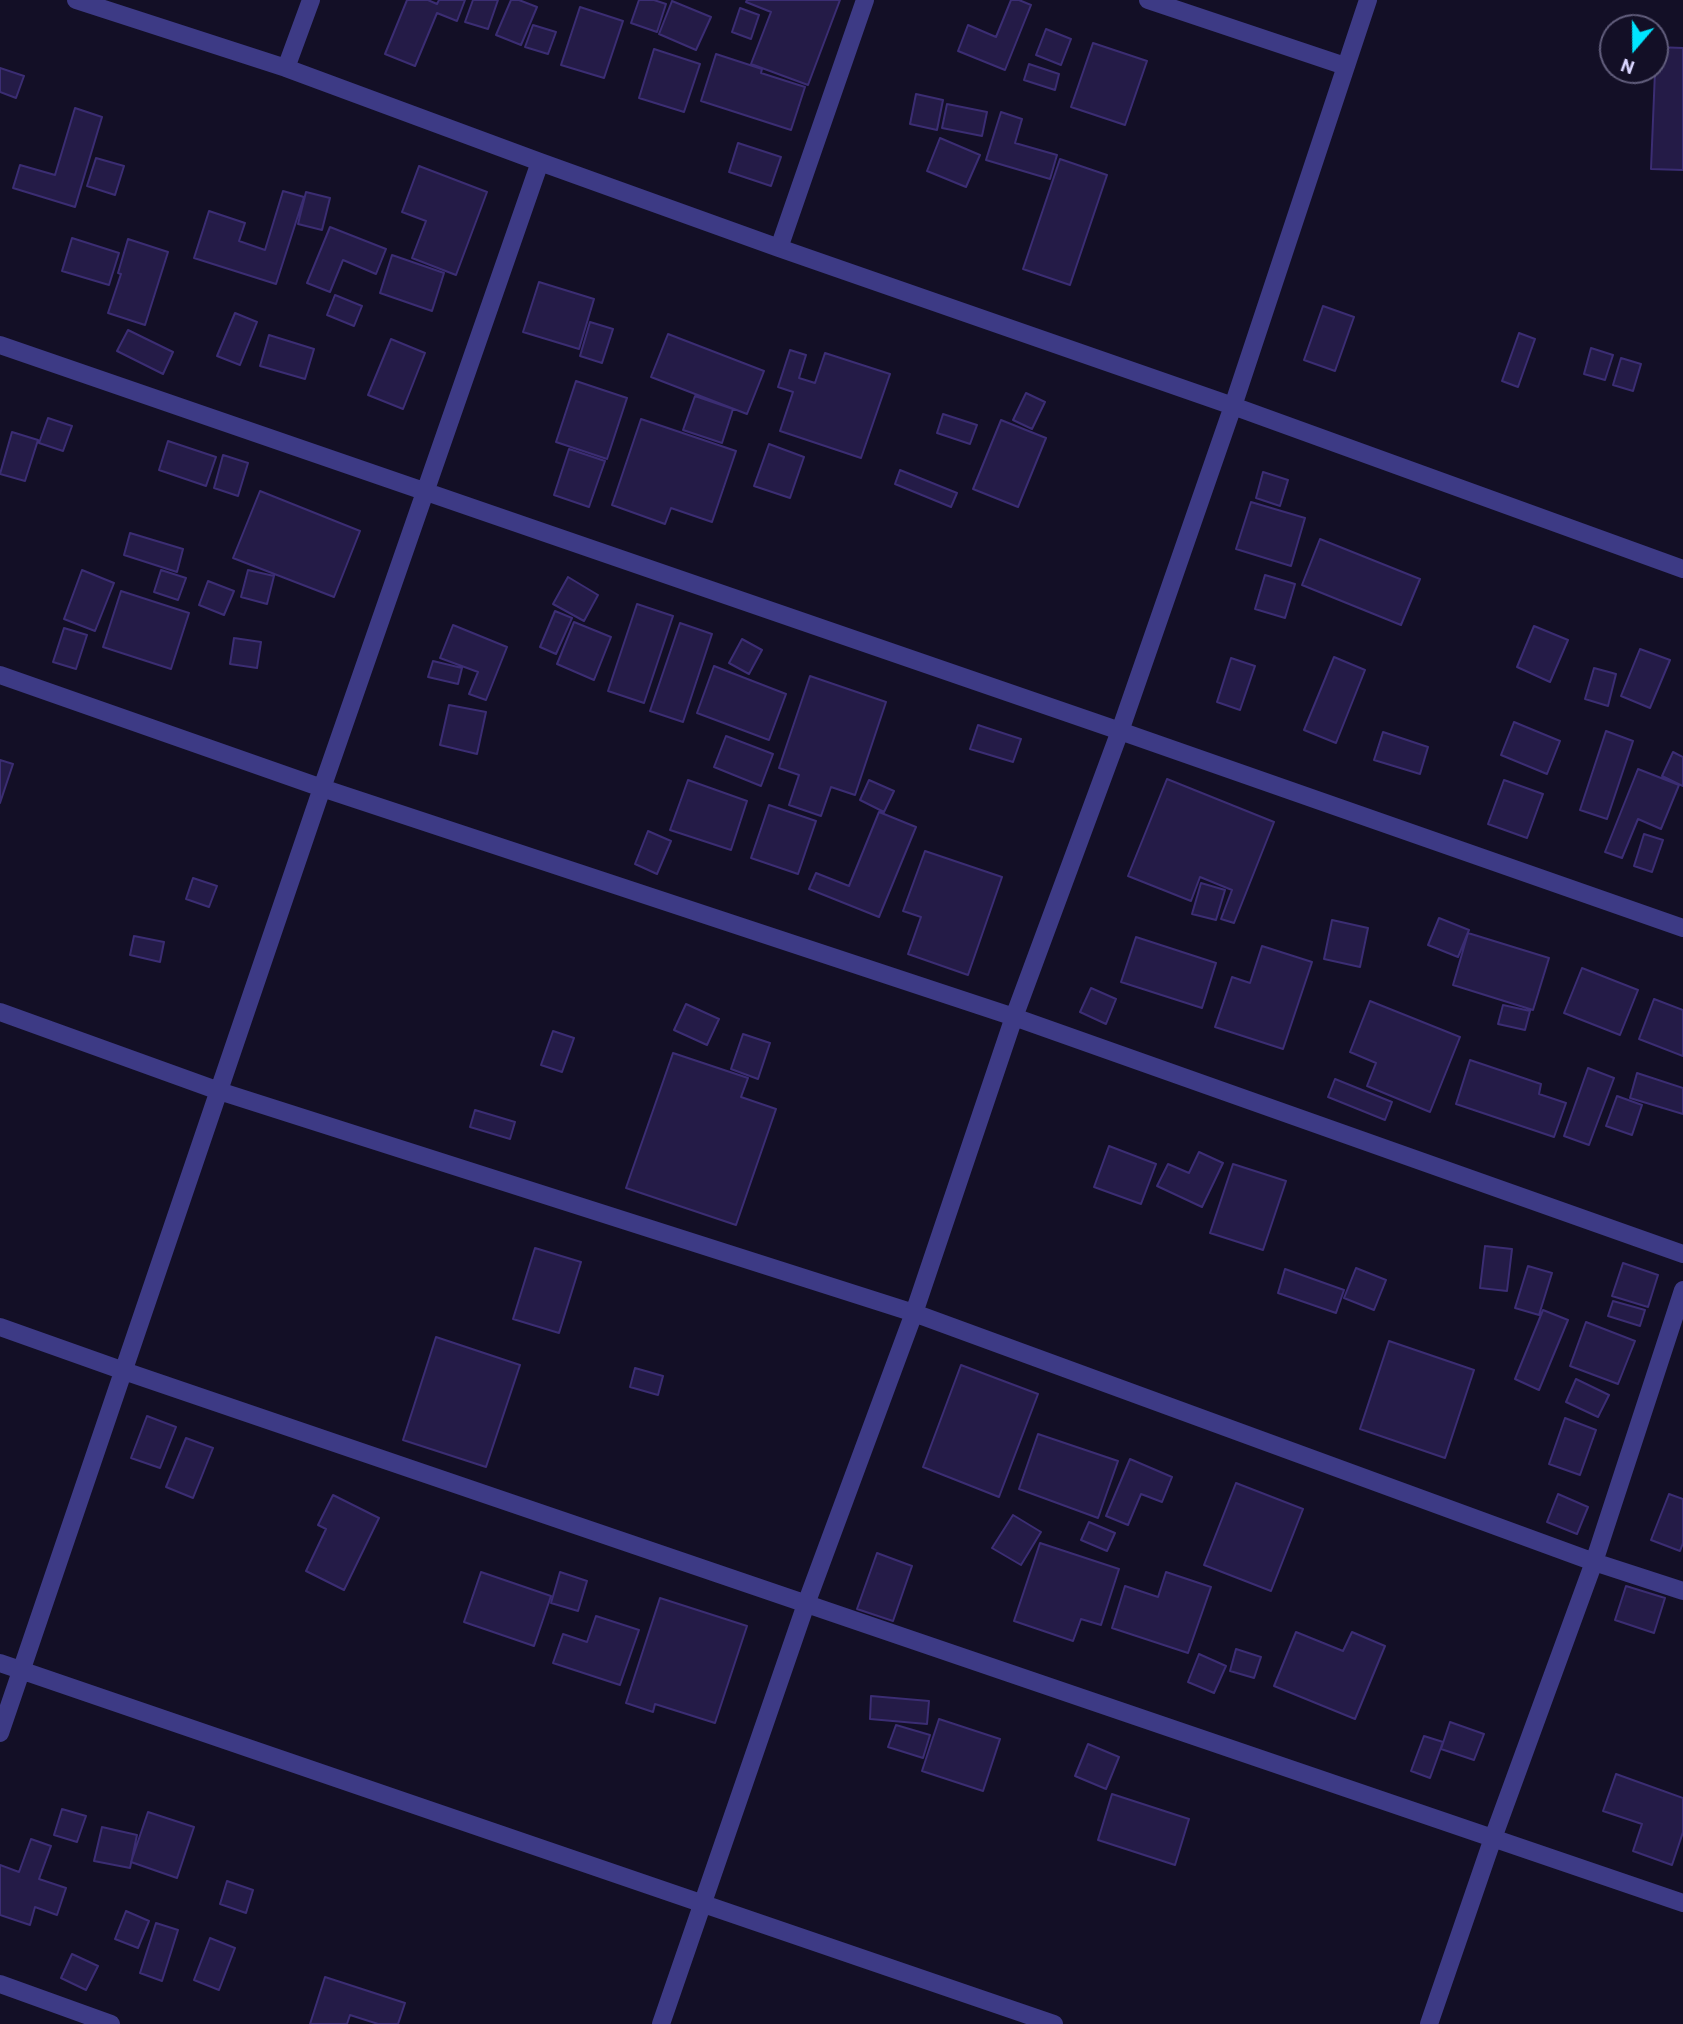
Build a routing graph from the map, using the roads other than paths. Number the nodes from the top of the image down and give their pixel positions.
1 (76, 0) edge
2 (311, 0) edge
3 (865, 0) edge
4 (1149, 0) edge
5 (1368, 0) edge
6 (1345, 66) junction
7 (286, 68) junction
8 (540, 162) junction
9 (779, 248) junction
10 (0, 345) edge
11 (1233, 406) junction
12 (426, 491) junction
13 (1683, 569) edge
14 (0, 675) edge
15 (1120, 731) junction
16 (322, 788) junction
17 (1683, 928) edge
18 (0, 1012) edge
19 (1014, 1017) junction
20 (219, 1091) junction
21 (1683, 1254) edge
22 (1683, 1290) edge
23 (914, 1314) junction
24 (0, 1327) edge
25 (124, 1371) junction
26 (1594, 1562) junction
27 (1683, 1591) edge
28 (806, 1604) junction
29 (0, 1663) edge
30 (21, 1670) junction
31 (0, 1733) edge
32 (1493, 1838) junction
33 (1683, 1903) edge
34 (703, 1904) junction
35 (0, 1984) edge
36 (111, 2024) edge
37 (661, 2024) edge
38 (1054, 2024) edge
39 (1429, 2024) edge

1 - 7 street
2 - 7 street
3 - 9 street
4 - 6 street
5 - 6 street
6 - 11 street
7 - 8 street
8 - 9 street
8 - 12 street
9 - 11 street
10 - 12 street
11 - 13 street
11 - 15 street
12 - 15 street
12 - 16 street
14 - 16 street
15 - 17 street
15 - 19 street
16 - 19 street
16 - 20 street
18 - 20 street
19 - 21 street
19 - 23 street
20 - 23 street
20 - 25 street
22 - 26 street
23 - 26 street
23 - 28 street
24 - 25 street
25 - 28 street
25 - 30 street
26 - 27 street
26 - 32 street
28 - 32 street
28 - 34 street
29 - 30 street
30 - 31 street
30 - 34 street
32 - 33 street
32 - 39 street
34 - 37 street
34 - 38 street
35 - 36 street

